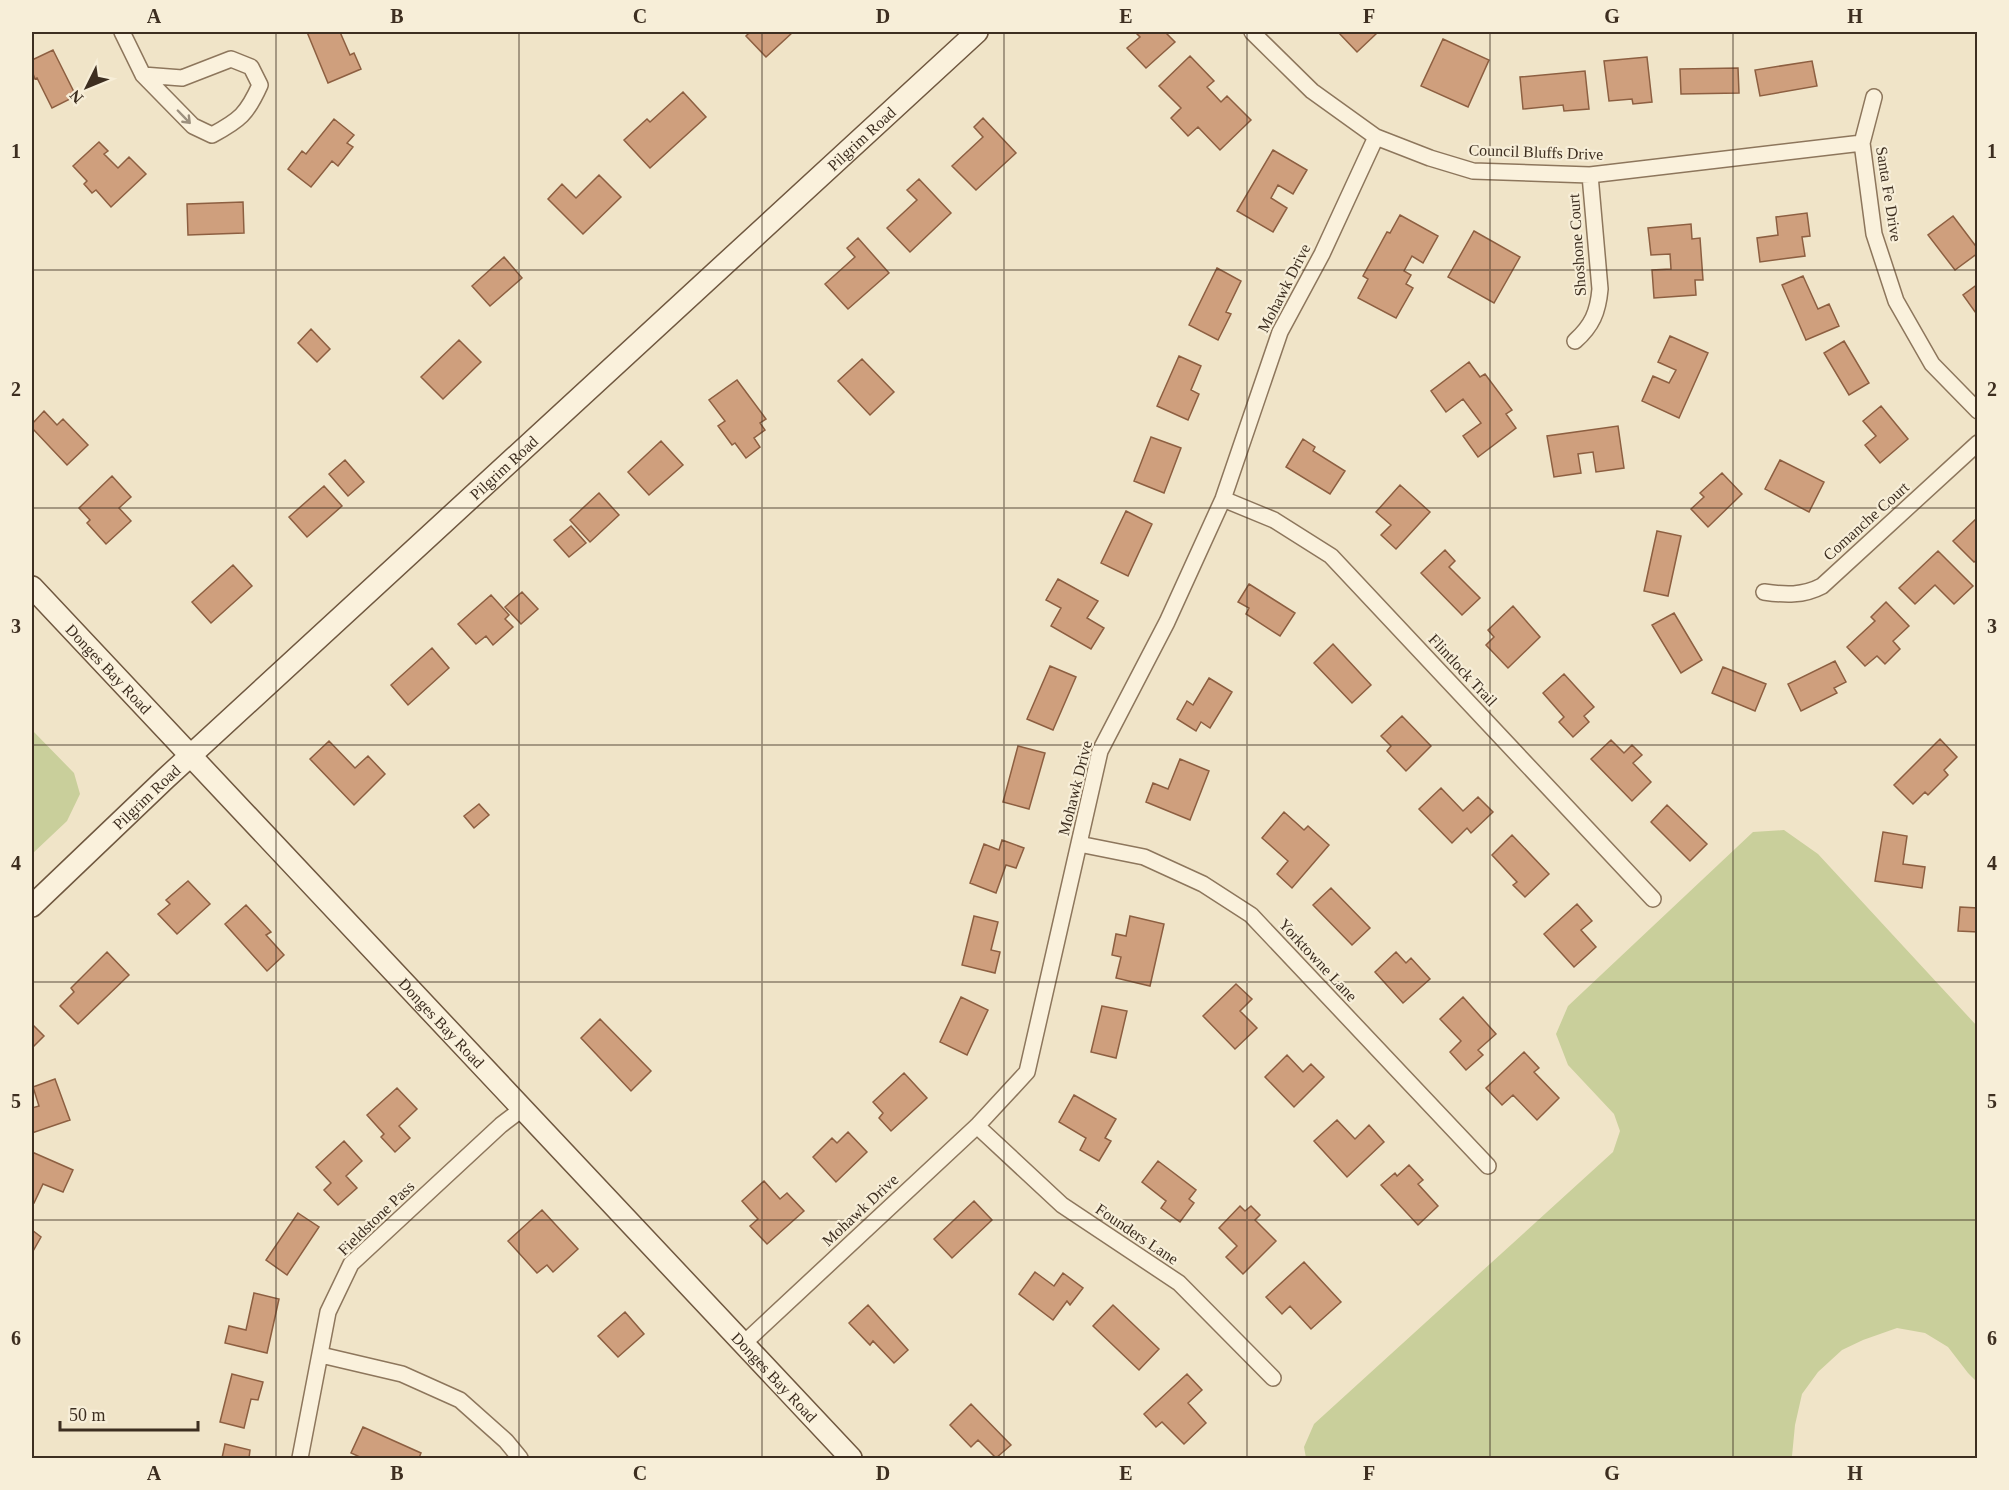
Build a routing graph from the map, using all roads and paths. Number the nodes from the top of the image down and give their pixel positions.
1 (123, 32) edge
2 (977, 32) edge
3 (1252, 32) edge
4 (143, 75) junction
5 (1874, 97) dead end
6 (1376, 137) junction
7 (1862, 143) junction
8 (1590, 175) junction
9 (1575, 341) dead end
10 (1977, 411) edge
11 (1977, 443) edge
12 (1223, 499) junction
13 (32, 587) edge
14 (1764, 592) dead end
15 (191, 757) junction
16 (1079, 844) junction
17 (1653, 899) dead end
18 (32, 906) edge
19 (522, 1109) junction
20 (977, 1126) junction
21 (1488, 1167) dead end
22 (743, 1344) junction
23 (321, 1355) junction
24 (1272, 1378) dead end
25 (300, 1458) edge
26 (520, 1458) edge
27 (851, 1458) edge

1 - 4 street
2 - 15 street, Pilgrim Road
3 - 6 street, Council Bluffs Drive
4 -> 4 street
5 - 7 street, Santa Fe Drive
6 - 8 street, Council Bluffs Drive
6 - 12 street, Mohawk Drive
7 - 8 street, Council Bluffs Drive
7 - 10 street, Santa Fe Drive
8 - 9 street, Shoshone Court
11 - 14 street, Comanche Court
12 - 16 street, Mohawk Drive
12 - 17 street, Flintlock Trail
13 - 15 street, Donges Bay Road
15 - 18 street, Pilgrim Road
15 - 19 street, Donges Bay Road
16 - 20 street, Mohawk Drive
16 - 21 street, Yorktowne Lane
19 - 22 street, Donges Bay Road
19 - 23 street, Fieldstone Pass
20 - 22 street, Mohawk Drive
20 - 24 street, Founders Lane
22 - 27 street, Donges Bay Road
23 - 25 street, Fieldstone Pass
23 - 26 street

